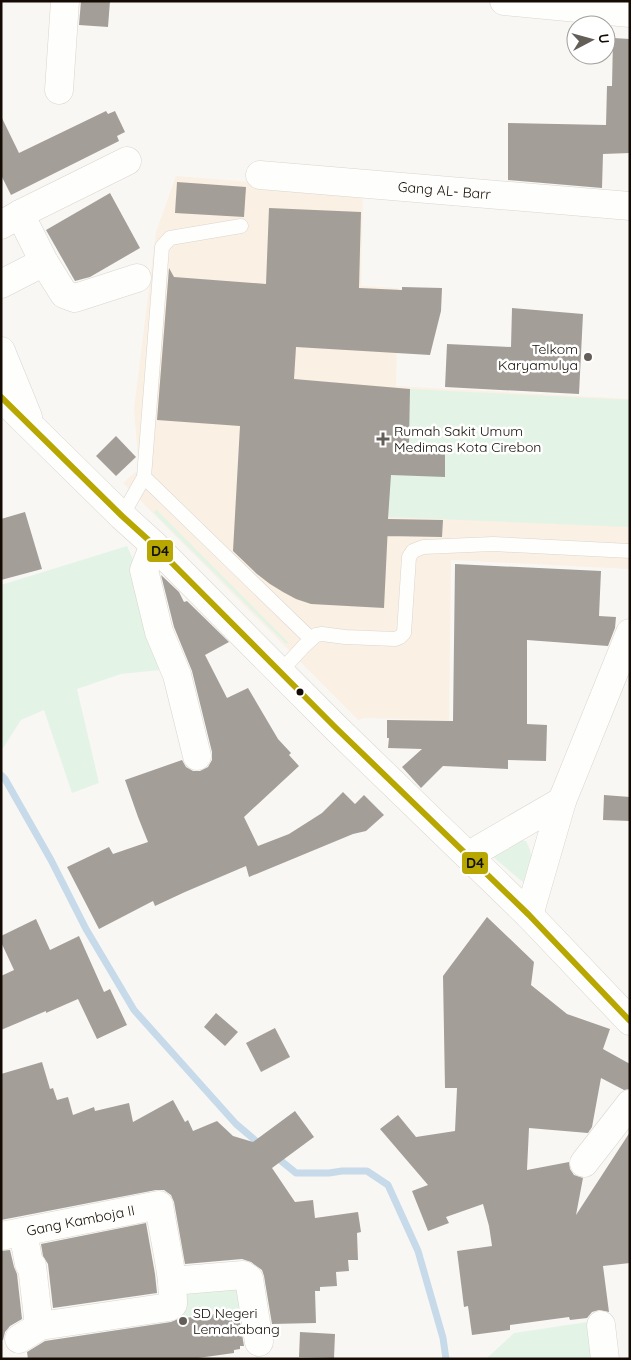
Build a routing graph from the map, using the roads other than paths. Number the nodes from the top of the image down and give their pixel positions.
1 (65, 1) edge
2 (504, 1) edge
3 (630, 13) edge
4 (59, 90) dead end
5 (127, 161) dead end
6 (260, 175) dead end
7 (630, 206) edge
8 (11, 220) edge
9 (241, 226) dead end
10 (44, 262) junction
11 (137, 278) dead end
12 (1, 284) edge
13 (1, 351) edge
14 (1, 396) edge
15 (33, 428) junction
16 (144, 477) junction
17 (122, 516) junction
18 (154, 545) junction
19 (630, 550) edge
20 (630, 633) edge
21 (311, 639) junction
22 (281, 671) junction
23 (197, 756) dead end
24 (562, 802) junction
25 (469, 855) junction
26 (529, 915) junction
27 (630, 1021) edge
28 (630, 1104) edge
29 (584, 1163) dead end
30 (12, 1234) edge
31 (172, 1281) junction
32 (601, 1325) dead end
33 (19, 1342) edge
34 (259, 1342) dead end
35 (605, 1359) edge

1 - 4 street
2 - 3 street
5 - 8 street
6 - 7 street, Gang AL- Barr
8 - 10 street
9 - 16 lane
10 - 11 street
10 - 12 street
13 - 15 street
14 - 15 street
15 - 17 street
16 - 17 lane
16 - 21 lane
17 - 18 street
18 - 22 street
18 - 23 street
19 - 21 lane
20 - 24 street
21 - 22 lane
22 - 25 street
24 - 25 street
24 - 26 street
25 - 26 street
26 - 27 street
28 - 29 street
30 - 31 street, Gang Kamboja II
30 - 33 street
31 - 33 street
31 - 34 street
32 - 35 street

